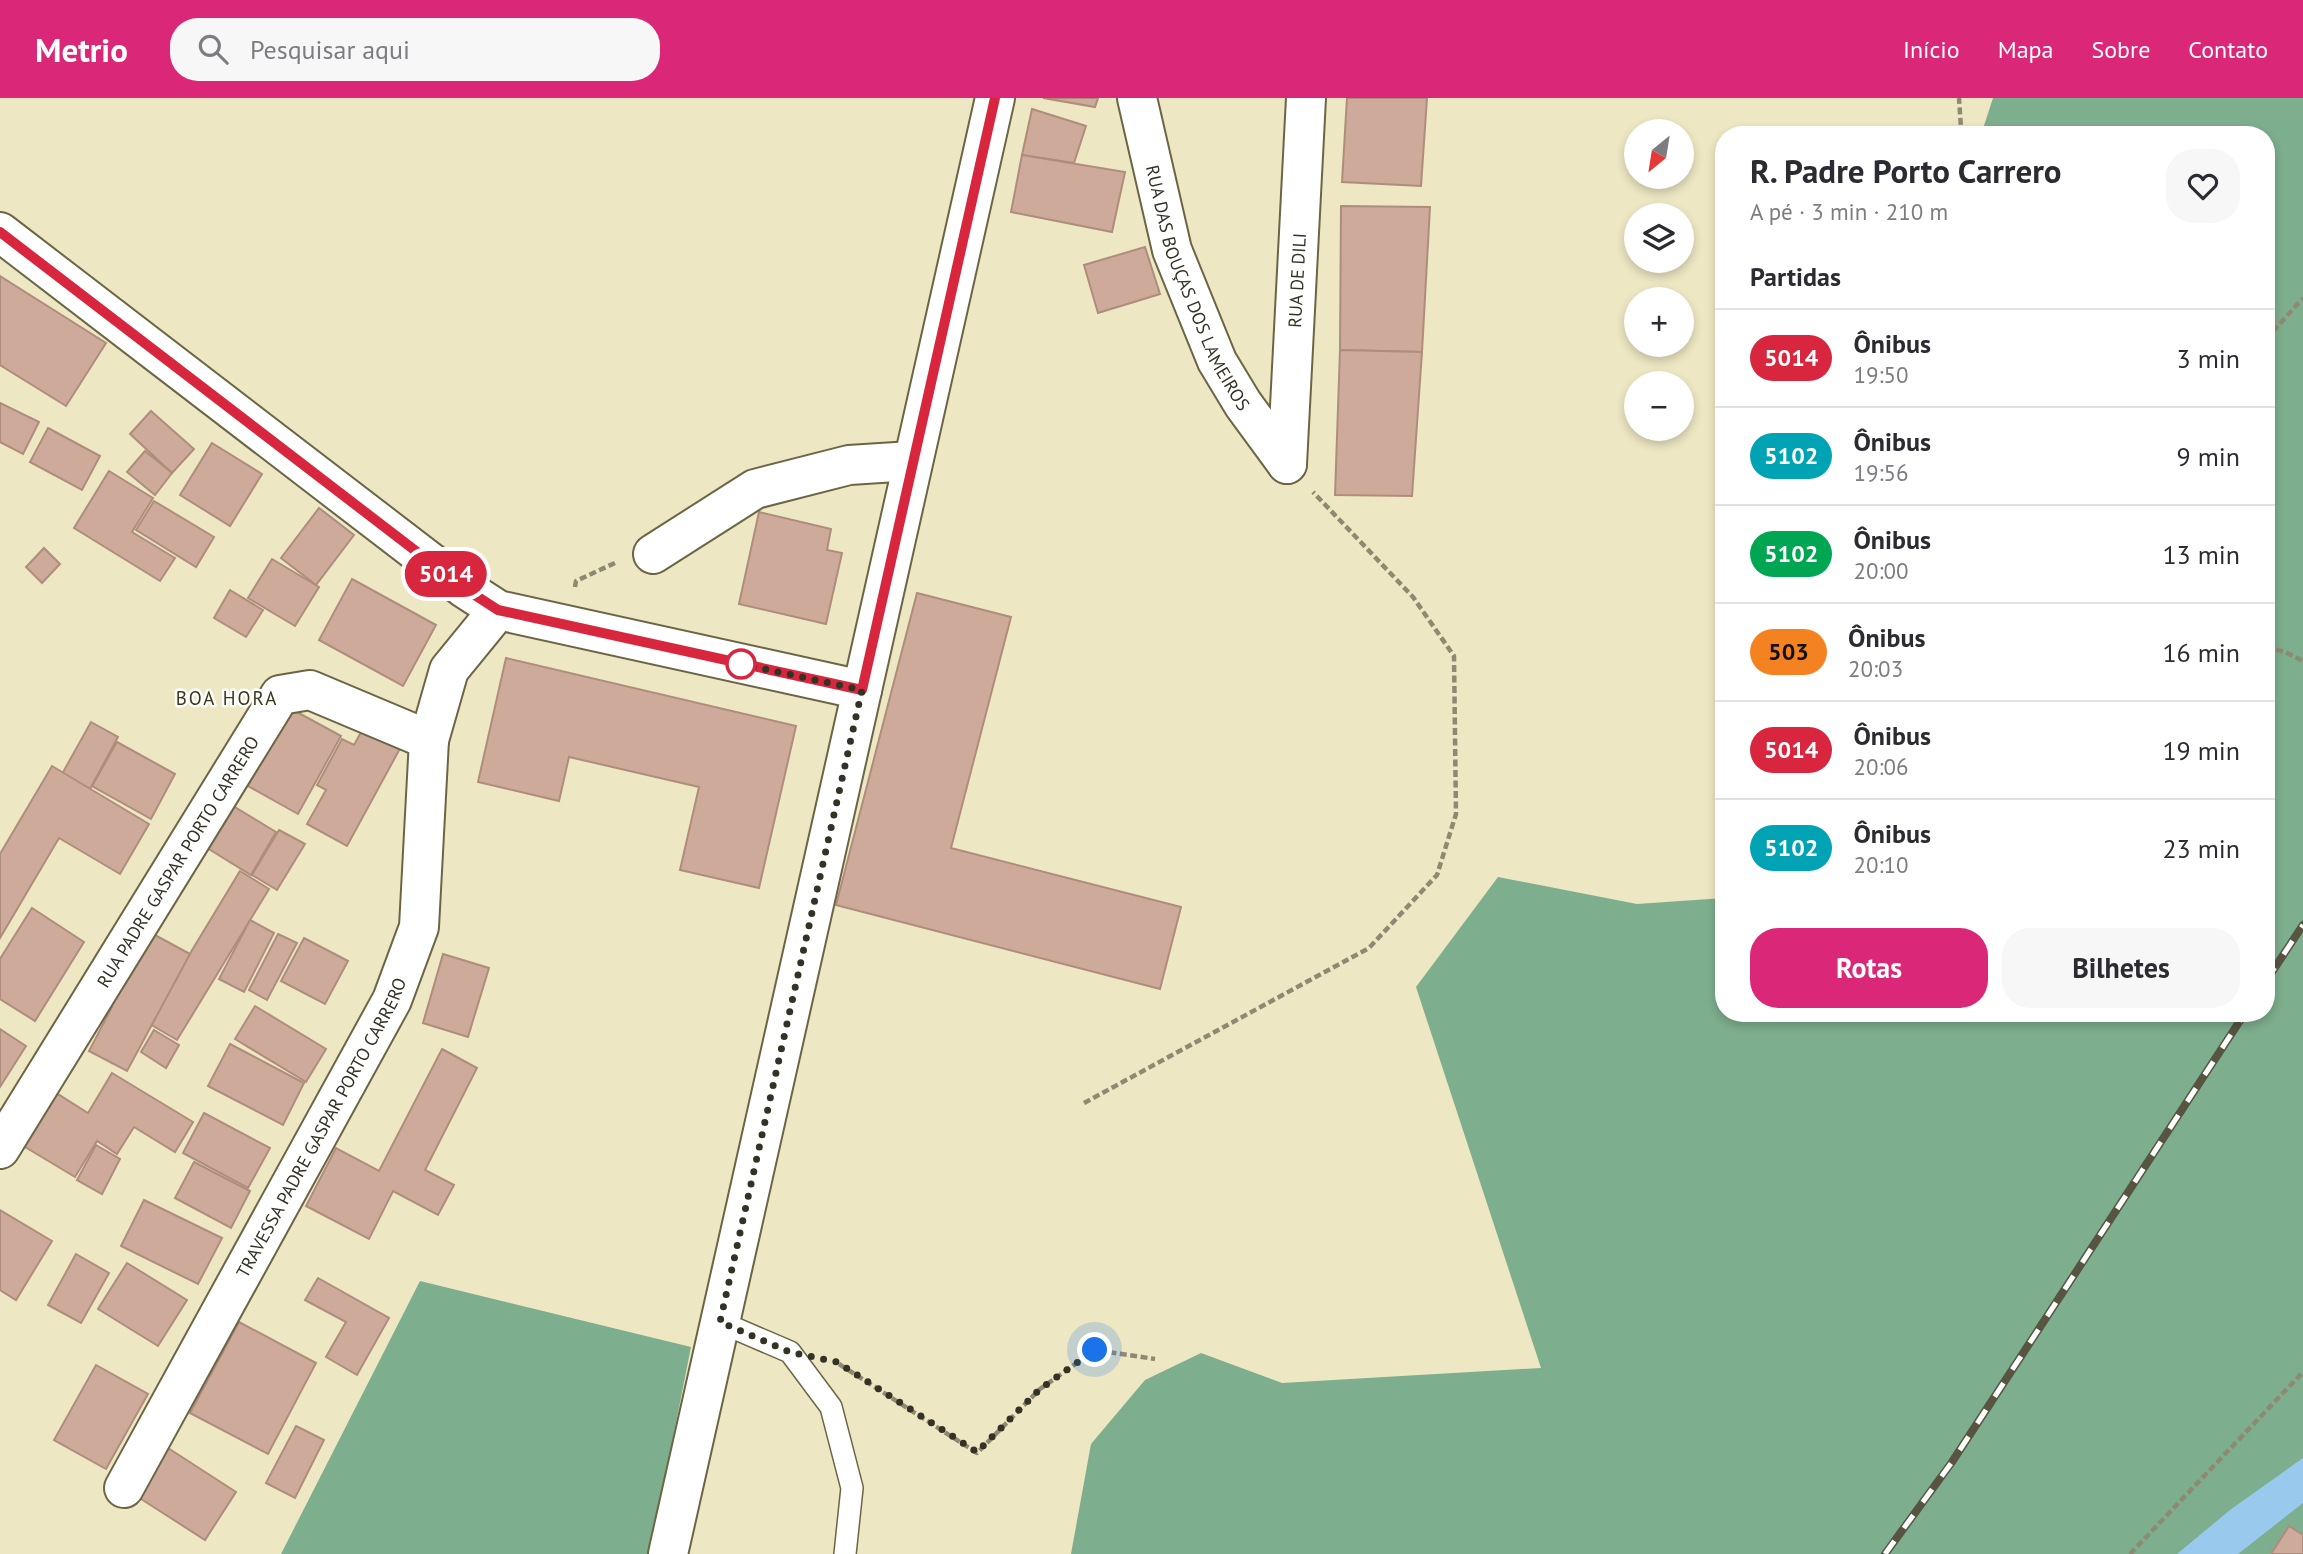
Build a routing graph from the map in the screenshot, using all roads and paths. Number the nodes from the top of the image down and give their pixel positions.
1 (995, 98) edge
2 (1136, 98) edge
3 (1307, 98) edge
4 (1959, 98) edge
5 (1961, 126) edge
6 (0, 232) edge
7 (2303, 298) edge
8 (2275, 329) edge
9 (912, 461) junction
10 (1287, 464) junction
11 (653, 554) joint
12 (498, 610) junction
13 (565, 625) junction
14 (2275, 649) edge
15 (2303, 661) edge
16 (862, 690) junction
17 (429, 740) junction
18 (1084, 1103) dead end
19 (0, 1149) edge
20 (720, 1322) junction
21 (790, 1352) junction
22 (1155, 1359) dead end
23 (2303, 1372) edge
24 (124, 1488) dead end
25 (668, 1554) edge
26 (845, 1554) edge
27 (2130, 1554) edge

1 - 9 street
2 - 10 street, RUA DAS BOUÇAS DOS LAMEIROS
3 - 10 street, RUA DE DILI
4 - 5 path
6 - 12 street
7 - 8 path
9 - 11 street
9 - 16 street
10 - 18 path
11 - 13 path
12 - 13 street
12 - 17 street
13 - 16 street
14 - 15 path
16 - 20 street
17 - 19 street, RUA PADRE GASPAR PORTO CARRERO
17 - 24 street, TRAVESSA PADRE GASPAR PORTO CARRERO
20 - 21 lane
20 - 25 street
21 - 22 path
21 - 26 lane
23 - 27 path

